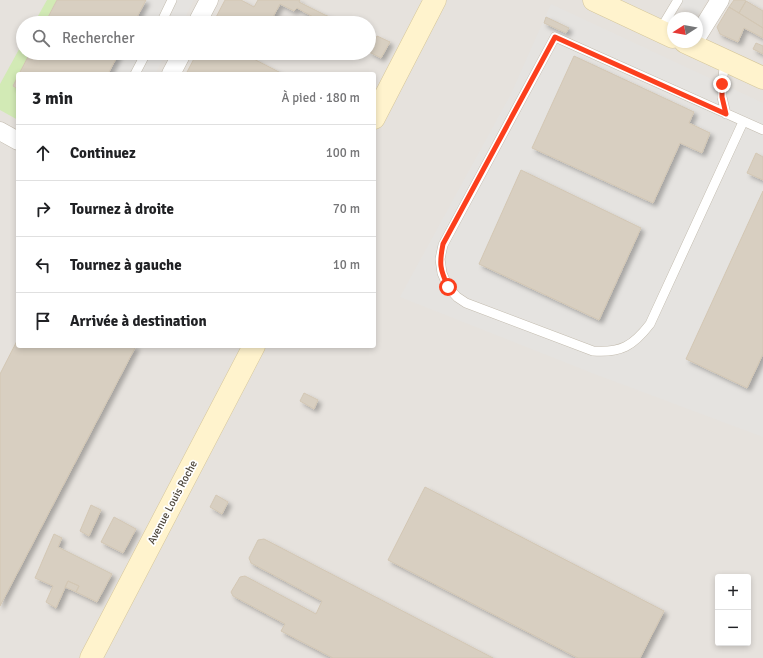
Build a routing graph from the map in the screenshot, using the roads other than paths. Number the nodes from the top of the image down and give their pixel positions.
1 (172, 0) edge
2 (209, 0) edge
3 (435, 0) edge
4 (594, 0) edge
5 (678, 0) edge
6 (720, 0) edge
7 (680, 12) edge
8 (164, 16) edge
9 (201, 16) edge
10 (703, 18) edge
11 (667, 32) edge
12 (700, 48) edge
13 (142, 60) edge
14 (178, 60) edge
15 (725, 61) junction
16 (136, 72) edge
17 (172, 72) edge
18 (763, 78) edge
19 (376, 114) edge
20 (726, 114) junction
21 (743, 122) junction
22 (763, 130) edge
23 (0, 131) edge
24 (16, 140) edge
25 (253, 348) edge
26 (91, 658) edge

1 - 8 lane
2 - 9 street
3 - 19 main road
4 - 11 main road
5 - 7 lane
6 - 10 street
12 - 15 main road
13 - 16 lane
14 - 17 street
15 - 18 main road
15 - 20 lane
20 - 21 lane
20 - 21 lane
21 - 22 lane
23 - 24 street
25 - 26 main road, Avenue Louis Roche

